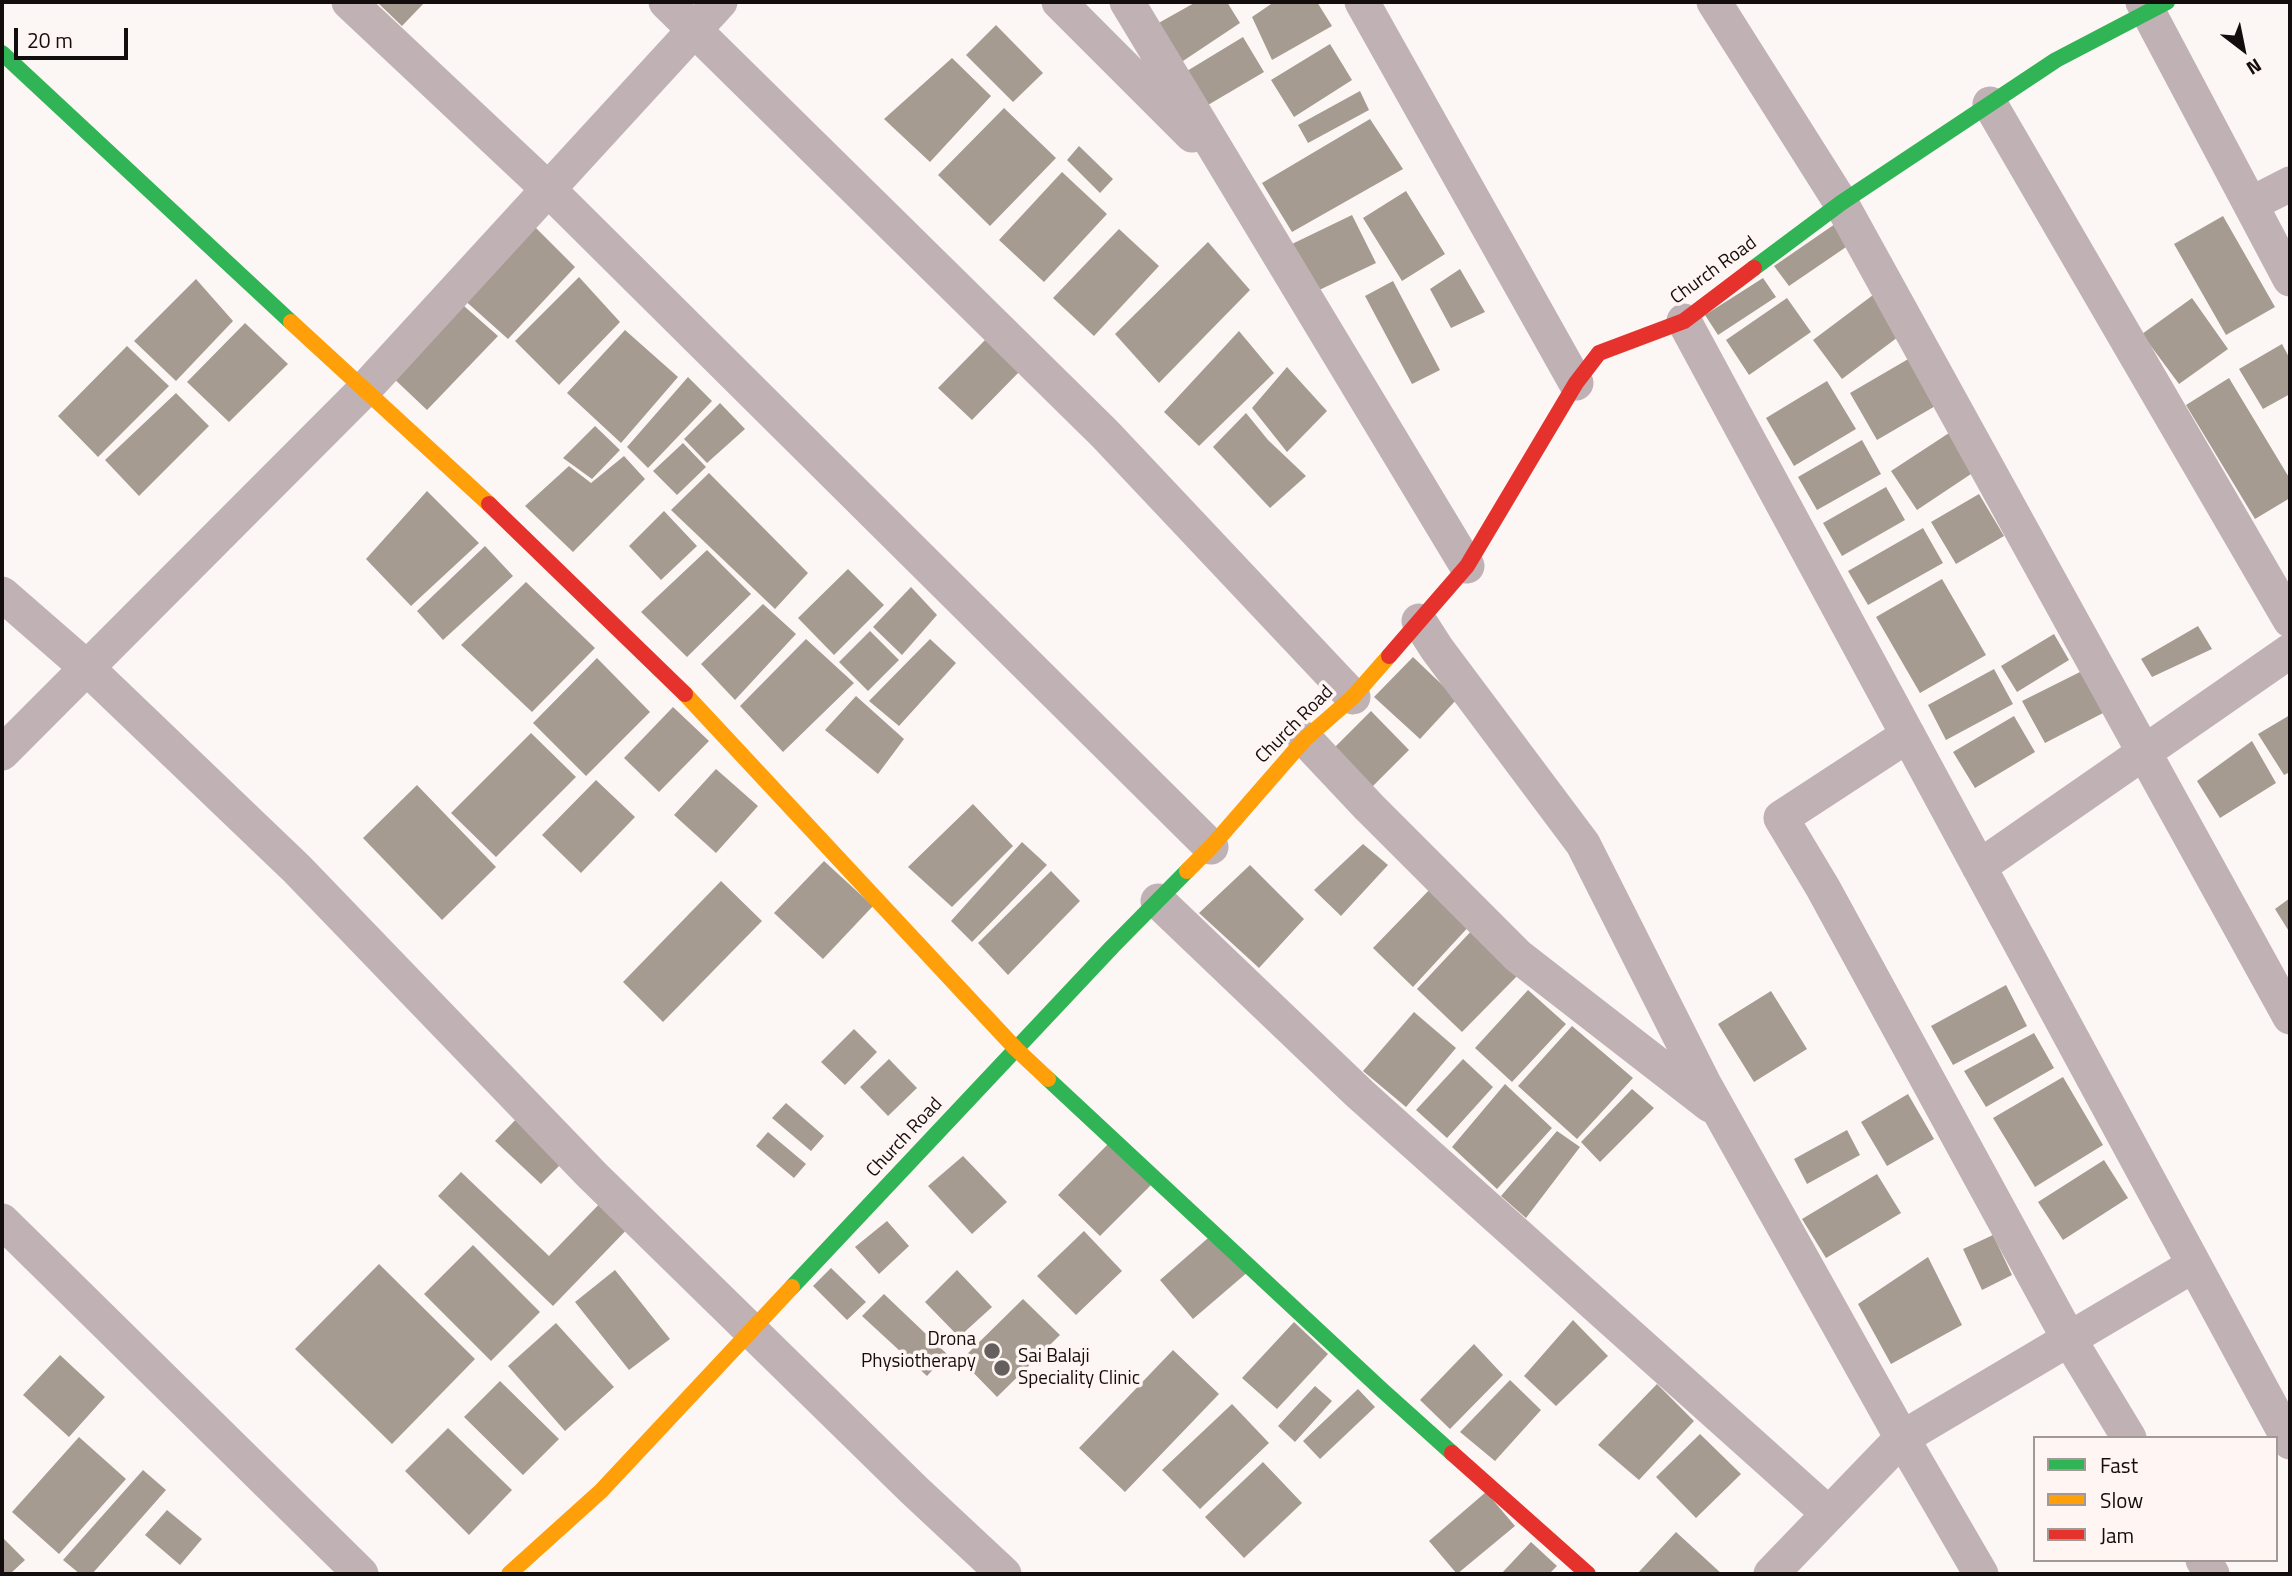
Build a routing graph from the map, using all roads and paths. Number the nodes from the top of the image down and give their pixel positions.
1 (349, 2) edge
2 (666, 2) edge
3 (720, 2) edge
4 (1059, 2) edge
5 (1127, 2) edge
6 (1362, 2) edge
7 (1714, 2) edge
8 (2153, 5) edge
9 (695, 30) junction
10 (2, 53) edge
11 (1990, 104) junction
12 (1232, 175) junction
13 (2290, 184) edge
14 (548, 189) junction
15 (1841, 203) junction
16 (2251, 204) junction
17 (2290, 279) edge
18 (1684, 321) junction
19 (1576, 383) junction
20 (364, 390) junction
21 (1467, 566) junction
22 (2, 594) edge
23 (2290, 620) edge
24 (1419, 621) junction
25 (2290, 651) edge
26 (87, 668) junction
27 (1353, 697) junction
28 (1908, 735) junction
29 (1305, 740) junction
30 (2, 753) edge
31 (2143, 753) junction
32 (1210, 847) junction
33 (1979, 867) junction
34 (1158, 901) junction
35 (2290, 1017) edge
36 (1017, 1049) junction
37 (1721, 1113) junction
38 (2, 1221) edge
39 (2194, 1265) junction
40 (752, 1331) junction
41 (2070, 1339) junction
42 (2128, 1436) edge
43 (1902, 1438) junction
44 (2290, 1442) edge
45 (1829, 1514) junction
46 (361, 1574) edge
47 (509, 1574) edge
48 (1004, 1574) edge
49 (1588, 1574) edge
50 (1771, 1574) edge
51 (1981, 1574) edge

1 - 14 street
2 - 9 street
3 - 9 street
4 - 12 street
5 - 12 street
6 - 19 street
7 - 15 street
8 - 11 main road, Church Road
8 - 16 street
9 - 14 street
9 - 27 street
10 - 20 main road
11 - 15 main road, Church Road
11 - 23 street
12 - 21 street
13 - 16 street
14 - 20 street
14 - 32 street
15 - 18 main road, Church Road
15 - 31 street
16 - 17 street
18 - 19 main road, Church Road
18 - 28 street
19 - 21 main road, Church Road
20 - 26 street
20 - 36 main road
21 - 24 main road, Church Road
22 - 26 street
24 - 27 main road, Church Road
24 - 37 street
25 - 31 street
26 - 30 street
26 - 40 street
27 - 29 main road, Church Road
28 - 33 street
28 - 41 street
29 - 32 main road, Church Road
29 - 37 street
31 - 33 street
31 - 35 street
32 - 34 main road, Church Road
33 - 39 street
34 - 36 main road, Church Road
34 - 45 street
36 - 40 main road, Church Road
36 - 49 main road
37 - 43 street
38 - 46 street
39 - 41 street
39 - 44 street
40 - 47 main road, Church Road
40 - 48 street
41 - 42 street
41 - 43 street
43 - 45 street
43 - 51 street
45 - 50 street

